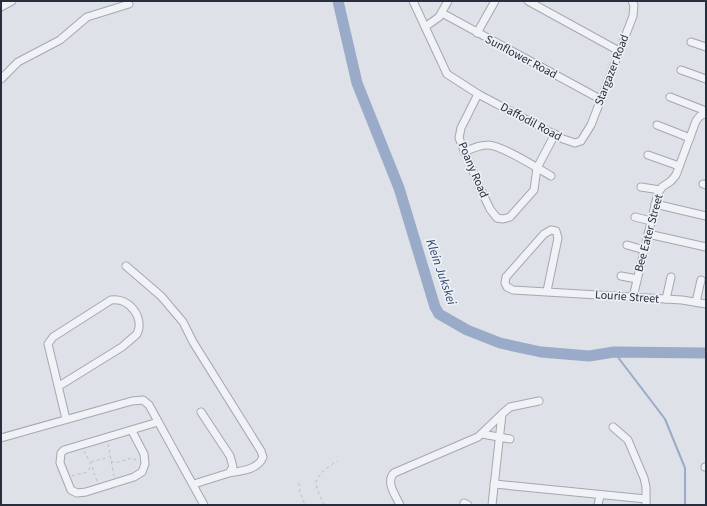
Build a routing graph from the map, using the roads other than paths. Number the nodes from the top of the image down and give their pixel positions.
1 (12, 1) edge
2 (413, 1) edge
3 (448, 1) edge
4 (495, 1) edge
5 (528, 1) edge
6 (633, 2) edge
7 (129, 4) dead end
8 (1, 7) edge
9 (442, 13) junction
10 (425, 26) junction
11 (477, 33) junction
12 (691, 42) dead end
13 (706, 47) edge
14 (619, 51) junction
15 (681, 70) dead end
16 (1, 79) edge
17 (706, 79) edge
18 (478, 94) junction
19 (670, 97) dead end
20 (600, 99) junction
21 (706, 112) edge
22 (657, 125) dead end
23 (555, 134) junction
24 (584, 137) joint
25 (690, 138) junction
26 (464, 152) junction
27 (648, 155) dead end
28 (679, 166) junction
29 (537, 168) junction
30 (551, 176) dead end
31 (641, 187) dead end
32 (660, 190) junction
33 (655, 204) junction
34 (706, 216) edge
35 (635, 217) dead end
36 (651, 221) junction
37 (648, 234) junction
38 (628, 245) dead end
39 (706, 247) edge
40 (644, 250) junction
41 (126, 266) dead end
42 (621, 276) dead end
43 (671, 277) dead end
44 (637, 279) junction
45 (701, 280) dead end
46 (547, 291) junction
47 (633, 297) junction
48 (666, 299) junction
49 (696, 302) junction
50 (706, 304) edge
51 (59, 386) junction
52 (539, 401) dead end
53 (201, 412) dead end
54 (502, 414) junction
55 (66, 419) junction
56 (158, 422) junction
57 (613, 427) dead end
58 (132, 430) junction
59 (482, 434) junction
60 (1, 438) edge
61 (499, 438) junction
62 (510, 439) dead end
63 (230, 473) junction
64 (194, 484) junction
65 (494, 484) junction
66 (600, 495) junction
67 (646, 502) edge
68 (204, 505) edge
69 (400, 505) edge
70 (492, 505) edge
71 (598, 505) edge

1 - 8 street
2 - 10 street, Daffodil Road
3 - 9 street
4 - 11 street
5 - 14 street
6 - 14 street, Stargazer Road
7 - 16 street
9 - 10 street
9 - 11 street, Sunflower Road
10 - 18 street, Daffodil Road
11 - 20 street, Sunflower Road
12 - 13 street
14 - 20 street, Stargazer Road
15 - 17 street
18 - 23 street, Daffodil Road
18 - 26 street, Poany Road
19 - 21 street
20 - 24 street, Stargazer Road
21 - 25 street, Bee Eater Street
22 - 25 street
23 - 24 street, Daffodil Road
23 - 29 street
25 - 28 street, Bee Eater Street
26 - 29 street
26 - 29 street, Poany Road
27 - 28 street
28 - 32 street, Bee Eater Street
29 - 30 street
31 - 32 street
32 - 33 street, Bee Eater Street
33 - 34 street
33 - 36 street, Bee Eater Street
35 - 36 street
36 - 37 street, Bee Eater Street
37 - 39 street
37 - 40 street, Bee Eater Street
38 - 40 street
40 - 44 street, Bee Eater Street
41 - 63 street
42 - 44 street
43 - 48 street
44 - 47 street, Bee Eater Street
45 - 49 street
46 - 46 street, Lourie Street
46 - 47 street, Lourie Street
47 - 48 street, Lourie Street
48 - 49 street, Lourie Street
49 - 50 street, Lourie Street
51 - 51 street
51 - 55 street
52 - 54 street
53 - 63 street
54 - 59 street
54 - 61 street
55 - 56 street
55 - 60 street
56 - 58 street
56 - 64 street
57 - 67 street
58 - 58 street
59 - 61 street
59 - 69 street
61 - 62 street
61 - 65 street
63 - 64 street
64 - 68 street
65 - 66 street
65 - 70 street
66 - 67 street
66 - 71 street

